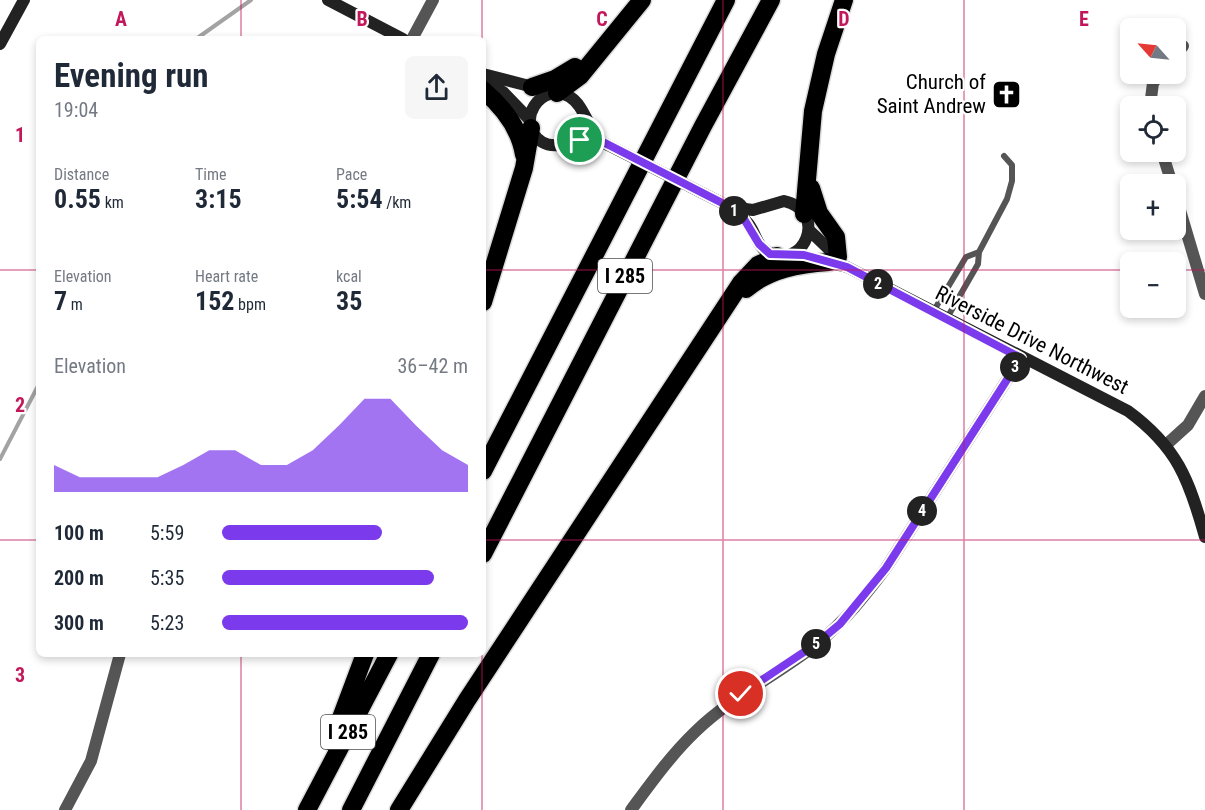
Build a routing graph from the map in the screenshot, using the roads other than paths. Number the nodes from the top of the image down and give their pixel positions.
1 (24, 0) edge
2 (328, 0) edge
3 (433, 0) edge
4 (642, 0) edge
5 (726, 0) edge
6 (771, 0) edge
7 (844, 0) edge
8 (397, 36) edge
9 (414, 36) edge
10 (611, 37) junction
11 (0, 44) edge
12 (486, 75) edge
13 (486, 83) edge
14 (532, 87) junction
15 (486, 93) edge
16 (555, 93) junction
17 (530, 124) junction
18 (604, 143) junction
19 (1004, 156) dead end
20 (525, 164) junction
21 (809, 167) junction
22 (730, 207) junction
23 (807, 222) junction
24 (1186, 230) edge
25 (979, 252) junction
26 (785, 255) junction
27 (838, 262) junction
28 (486, 292) edge
29 (1205, 294) edge
30 (728, 303) junction
31 (933, 313) junction
32 (946, 319) junction
33 (1021, 358) junction
34 (1205, 396) edge
35 (1167, 444) junction
36 (486, 465) edge
37 (1205, 537) edge
38 (486, 548) edge
39 (119, 657) edge
40 (365, 657) edge
41 (387, 657) edge
42 (430, 657) edge
43 (65, 810) edge
44 (306, 810) edge
45 (351, 810) edge
46 (399, 810) edge
47 (631, 810) edge

1 - 11 street
2 - 8 street
3 - 9 street
4 - 10 highway
5 - 36 highway, I 285
6 - 38 highway, I 285
7 - 21 highway
10 - 14 highway
10 - 16 highway
12 - 14 street
13 - 17 street
14 - 16 street
15 - 20 highway
16 - 17 street
16 - 18 street
17 - 18 street
17 - 20 highway
18 - 22 street, bridge
19 - 25 lane
20 - 28 highway
21 - 23 highway
21 - 27 highway
22 - 23 street, Riverside Drive Northwest
22 - 26 street
23 - 26 street
23 - 27 street, Riverside Drive Northwest
24 - 29 street
25 - 31 lane
25 - 32 lane
26 - 27 street, Riverside Drive Northwest
26 - 30 highway
27 - 30 highway
27 - 31 street, Riverside Drive Northwest
30 - 46 highway
31 - 32 street, Riverside Drive Northwest
32 - 33 street, Riverside Drive Northwest
33 - 35 street, Riverside Drive Northwest
33 - 47 street
34 - 35 street
35 - 37 street, Riverside Drive Northwest
39 - 43 street
40 - 44 highway
41 - 44 highway, I 285
42 - 45 highway, I 285

